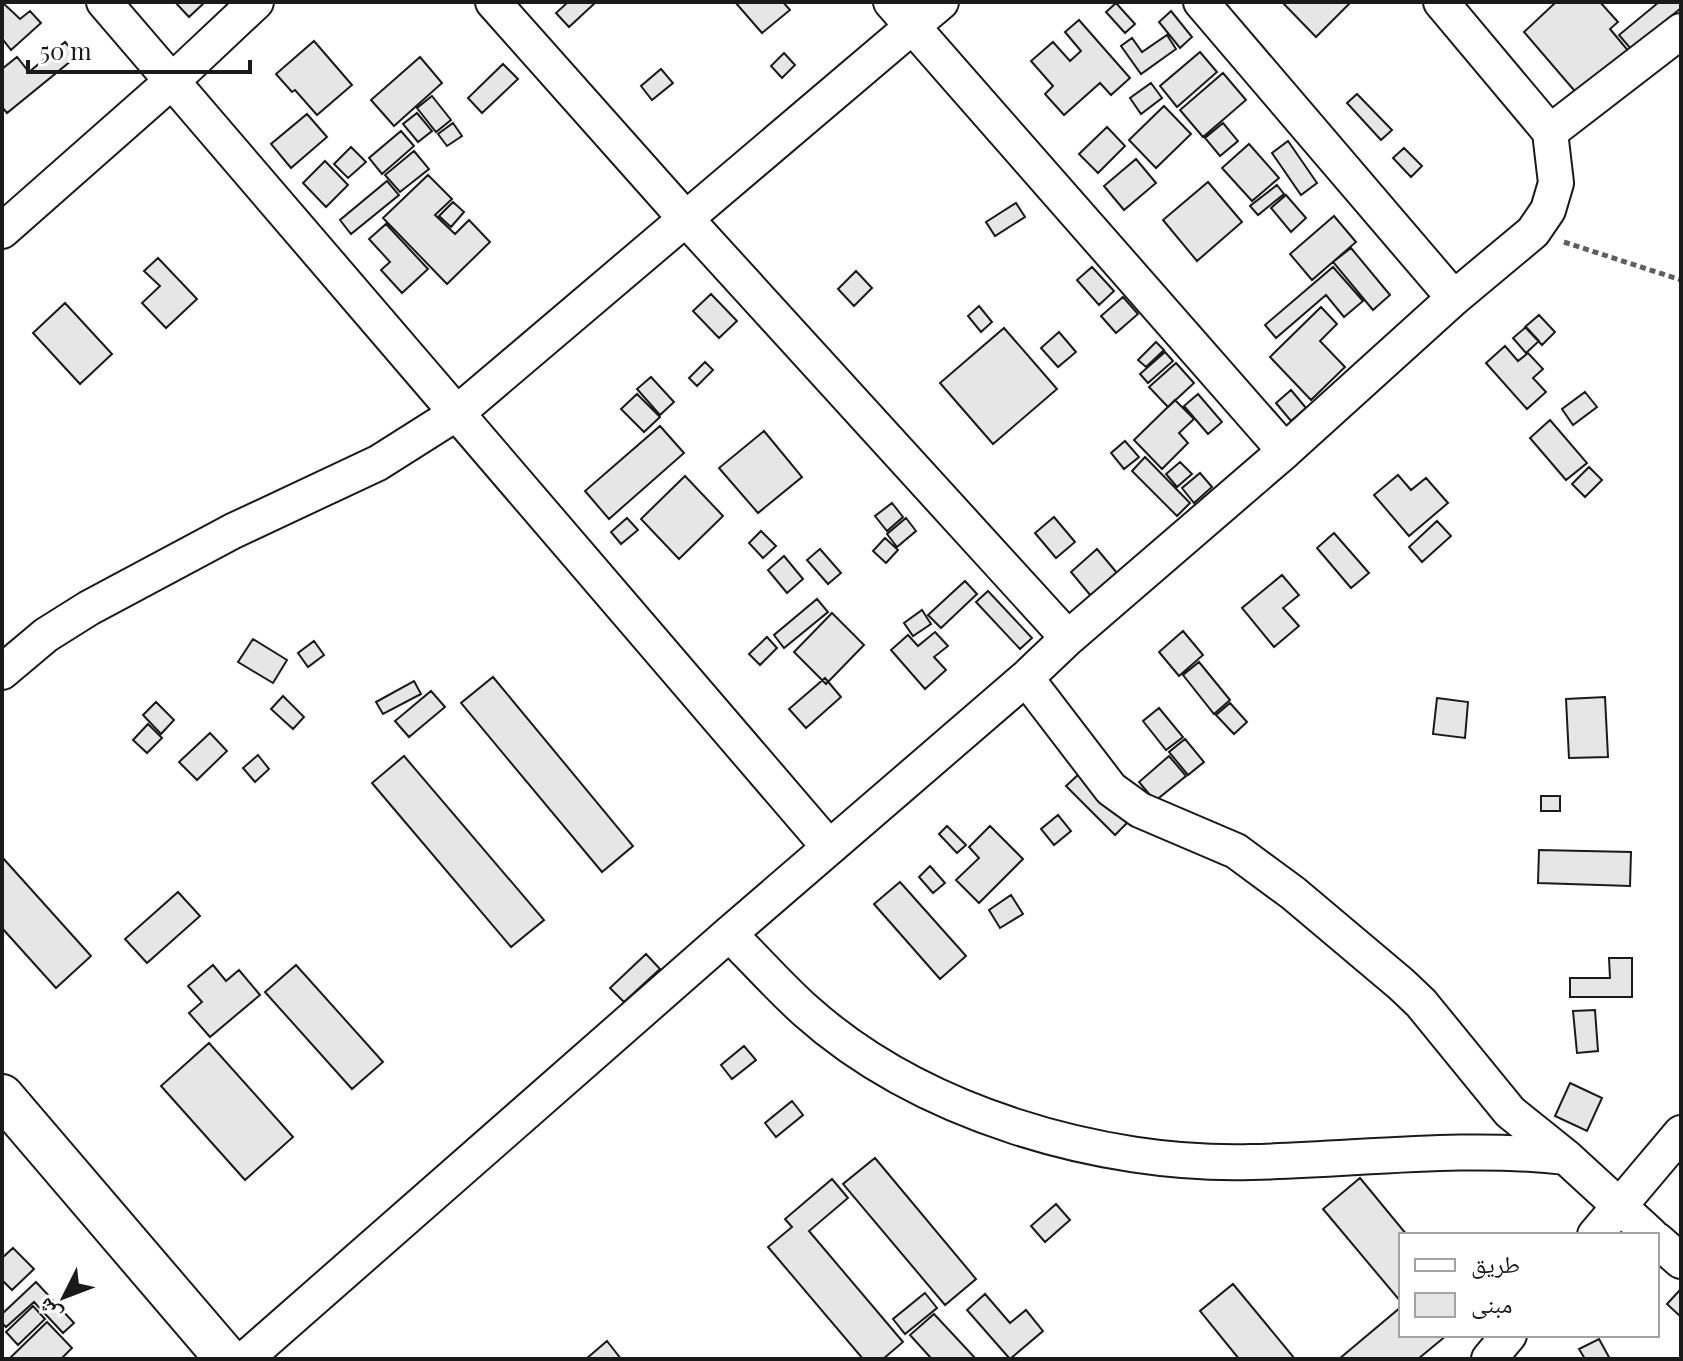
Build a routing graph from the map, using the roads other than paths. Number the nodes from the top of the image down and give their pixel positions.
1 (104, 2) edge
2 (256, 2) edge
3 (493, 2) edge
4 (941, 2) edge
5 (1201, 2) edge
6 (1441, 2) edge
7 (901, 14) edge
8 (1681, 31) edge
9 (172, 81) junction
10 (1550, 132) junction
11 (686, 219) junction
12 (2, 231) edge
13 (1454, 298) junction
14 (457, 413) junction
15 (1285, 451) junction
16 (1068, 638) junction
17 (2, 672) edge
18 (1026, 678) junction
19 (829, 847) junction
20 (729, 934) junction
21 (2, 1096) edge
22 (1681, 1133) edge
23 (1566, 1157) junction
24 (1619, 1206) junction
25 (1597, 1233) edge
26 (1649, 1233) edge
27 (1659, 1242) edge
28 (1681, 1261) edge
29 (1507, 1337) edge
30 (227, 1359) edge
31 (245, 1359) edge
32 (1489, 1359) edge

1 - 9 street
2 - 9 street
3 - 11 street
4 - 7 street
5 - 13 street
6 - 10 street
7 - 11 street
7 - 15 street
8 - 10 street
9 - 12 street
9 - 14 street
10 - 13 street
11 - 14 street
11 - 16 street
13 - 15 street
14 - 17 street
14 - 19 street
15 - 16 street
16 - 18 street
18 - 19 street
18 - 23 street
19 - 20 street
20 - 23 street
20 - 31 street
21 - 30 main road
22 - 24 street
23 - 24 street
24 - 25 street
24 - 26 street
27 - 28 street
29 - 32 street

